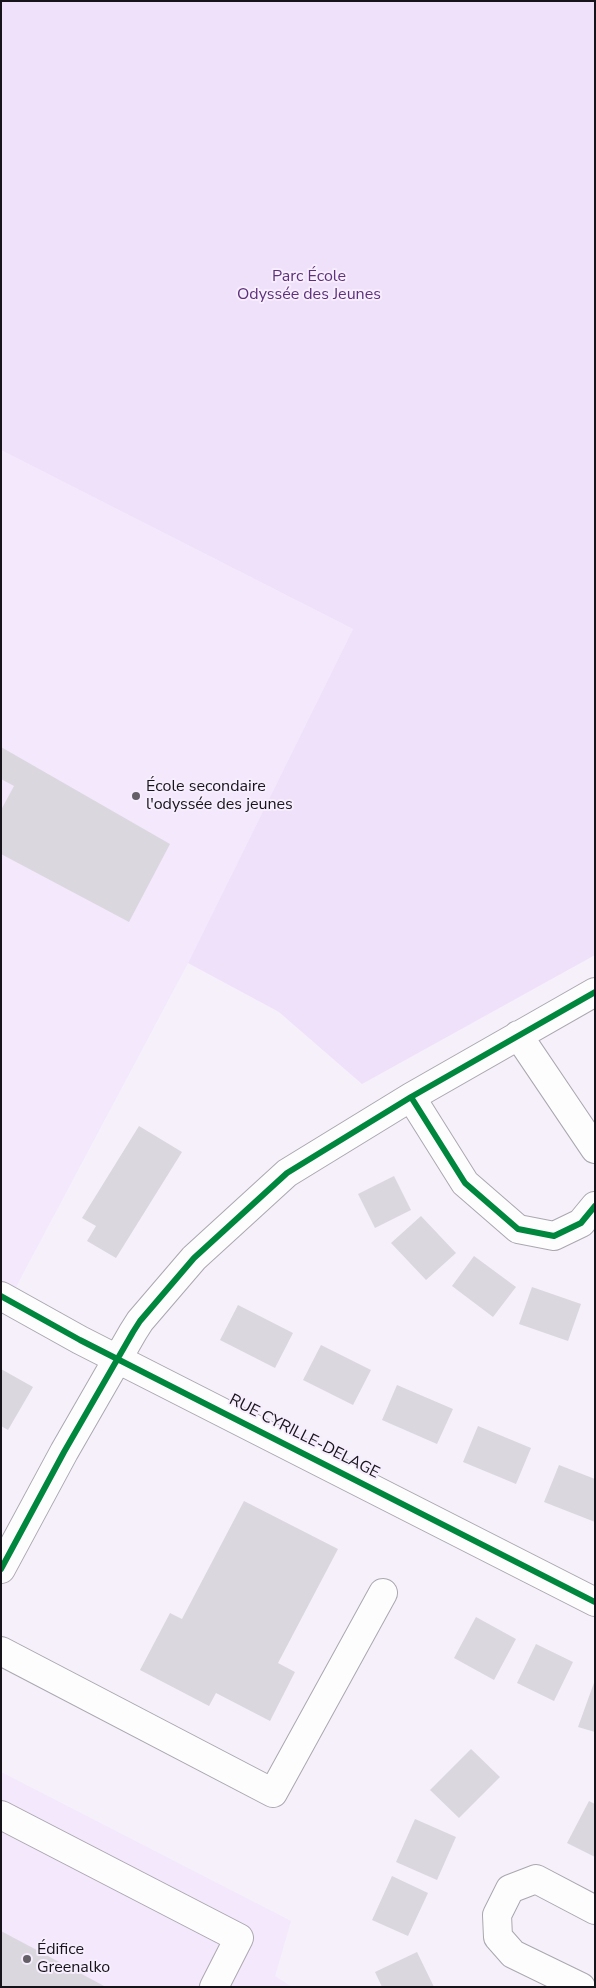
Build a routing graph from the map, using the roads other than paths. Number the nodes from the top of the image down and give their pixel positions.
1 (595, 992) edge
2 (518, 1035) junction
3 (410, 1097) junction
4 (595, 1149) edge
5 (595, 1206) edge
6 (1, 1296) edge
7 (117, 1358) junction
8 (1, 1569) edge
9 (383, 1593) dead end
10 (595, 1602) edge
11 (1, 1651) edge
12 (1, 1815) edge
13 (595, 1910) edge
14 (214, 1987) edge
15 (581, 1987) edge

1 - 2 street
2 - 3 street
2 - 4 street
3 - 5 street
3 - 7 street
6 - 7 street, RUE CYRILLE-DELAGE
7 - 8 street
7 - 10 street, RUE CYRILLE-DELAGE
9 - 11 street
12 - 14 street
13 - 15 street

